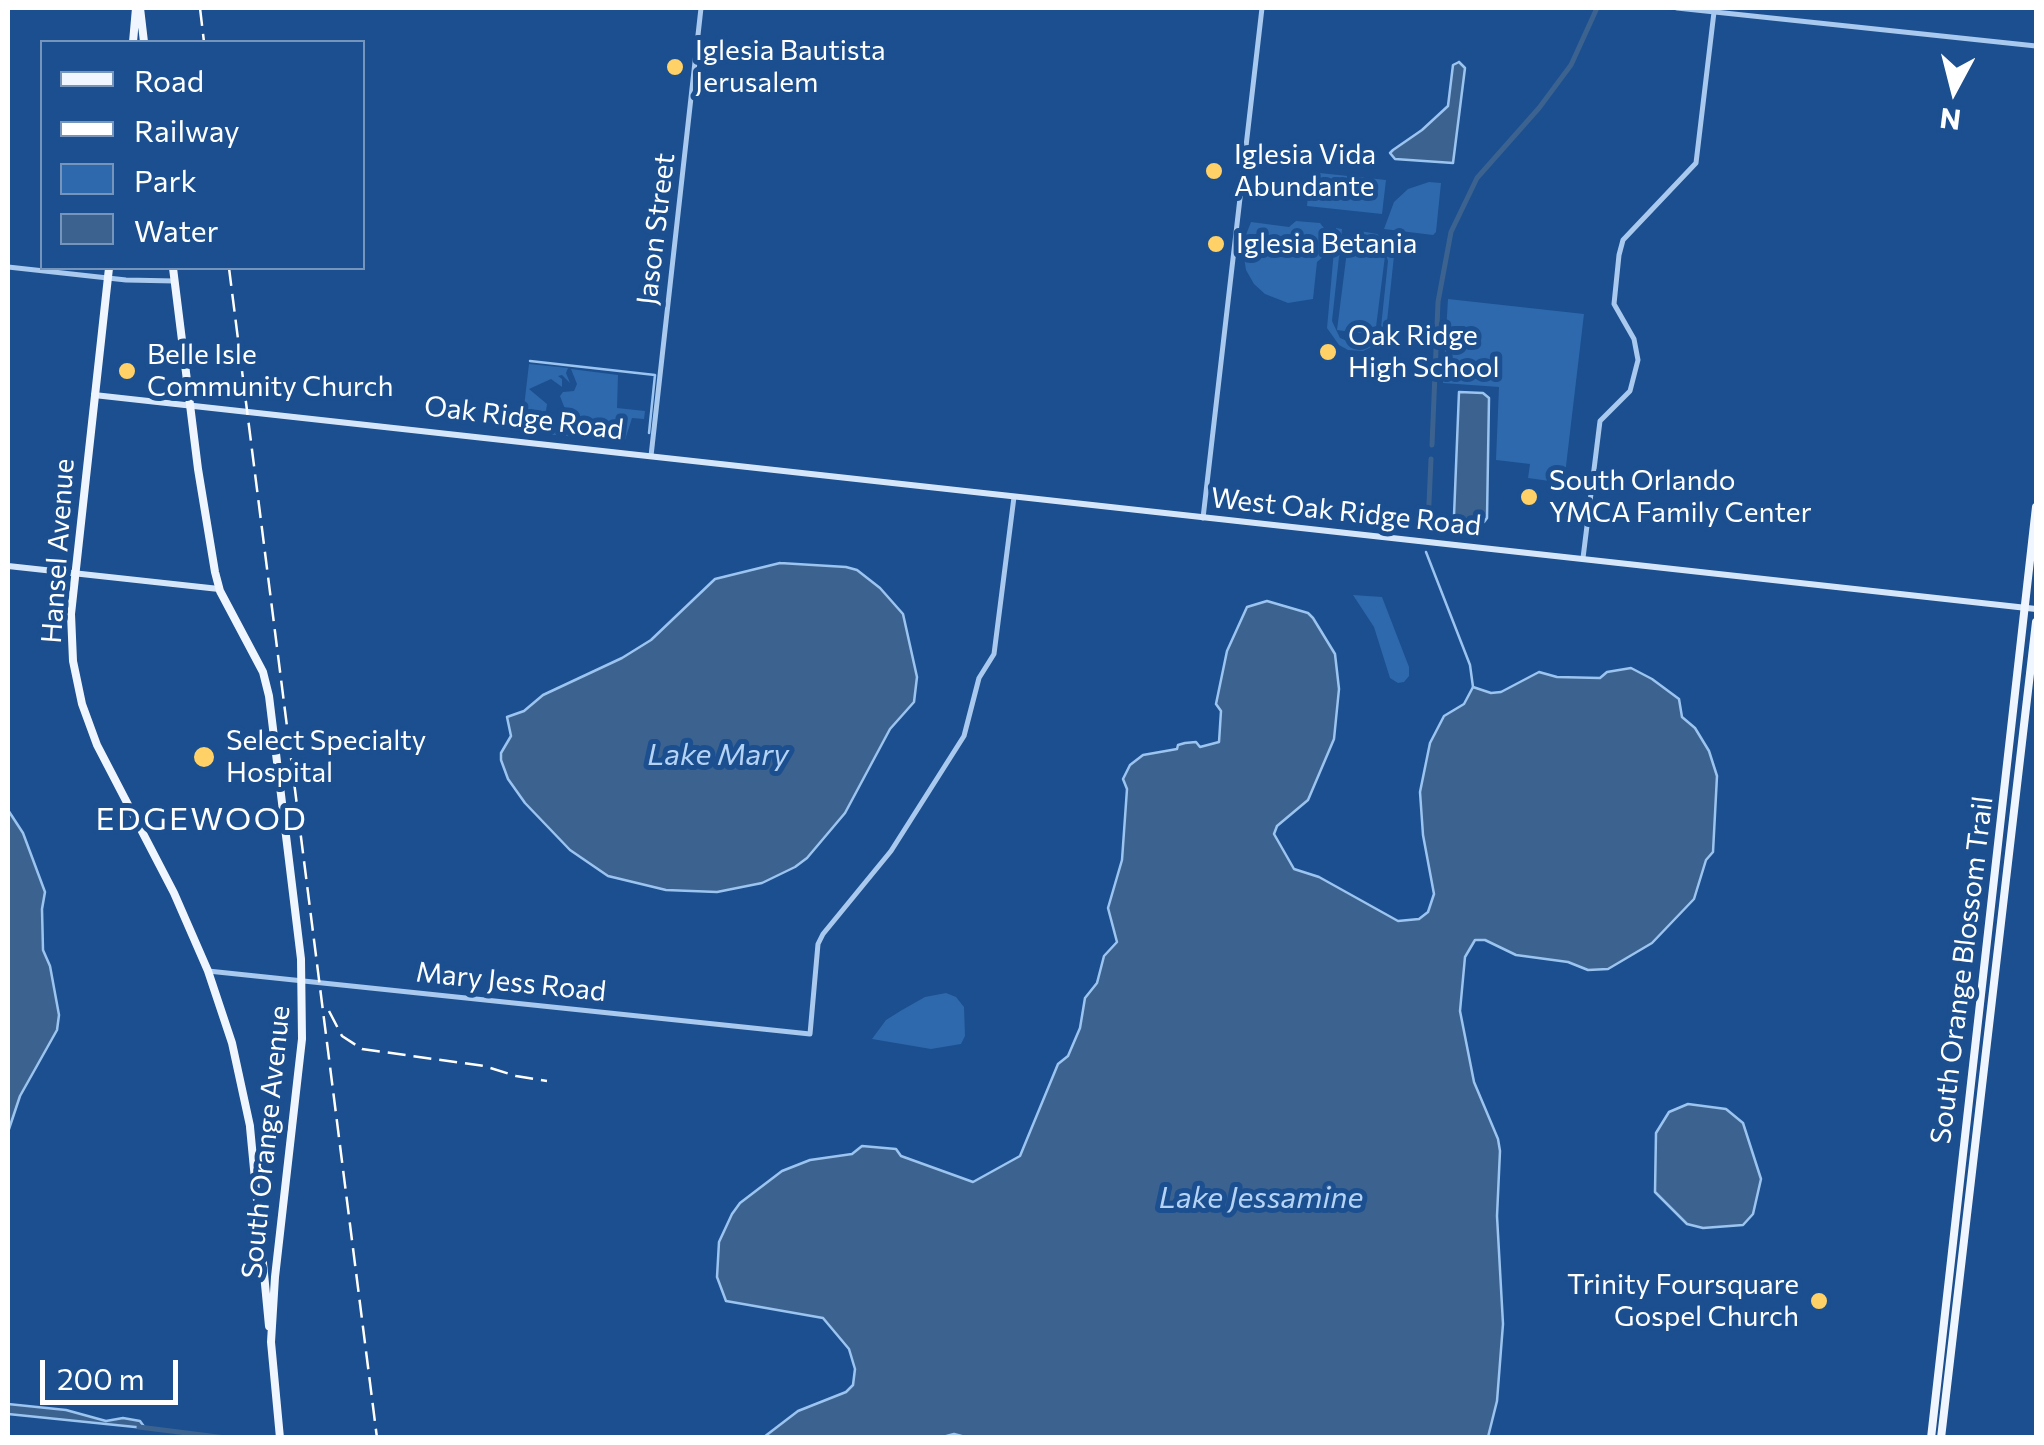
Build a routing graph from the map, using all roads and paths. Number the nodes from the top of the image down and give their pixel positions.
1 (138, 8) edge
2 (701, 8) edge
3 (1262, 8) edge
4 (1677, 8) edge
5 (1714, 12) junction
6 (133, 40) edge
7 (144, 40) edge
8 (2036, 46) edge
9 (8, 267) edge
10 (40, 269) edge
11 (58, 270) edge
12 (174, 270) edge
13 (108, 273) edge
14 (175, 282) junction
15 (94, 394) junction
16 (189, 406) junction
17 (650, 456) junction
18 (1014, 497) junction
19 (2036, 507) edge
20 (1203, 518) junction
21 (1582, 561) junction
22 (8, 566) edge
23 (76, 573) junction
24 (220, 589) junction
25 (2024, 608) junction
26 (2036, 609) edge
27 (2036, 622) edge
28 (208, 972) junction
29 (303, 982) junction
30 (1978, 1030) junction
31 (1986, 1041) junction
32 (1956, 1217) junction
33 (1964, 1232) junction
34 (1954, 1240) junction
35 (1962, 1254) junction
36 (271, 1342) junction
37 (280, 1438) edge
38 (1931, 1438) edge
39 (1941, 1438) edge

1 - 6 main road
1 - 7 main road
2 - 17 street, Jason Street
3 - 20 street
4 - 5 street
5 - 8 street
5 - 21 street
9 - 10 street
11 - 13 street
12 - 14 main road, South Orange Avenue
13 - 14 street
13 - 15 main road, Hansel Avenue
14 - 16 main road, South Orange Avenue
15 - 16 main road, Oak Ridge Road
15 - 23 main road, Hansel Avenue
16 - 17 main road, Oak Ridge Road
16 - 24 main road, South Orange Avenue
17 - 18 main road, West Oak Ridge Road
18 - 20 main road, West Oak Ridge Road
18 - 29 street, Mary Jess Road
19 - 25 main road, South Orange Blossom Trail
20 - 21 main road, West Oak Ridge Road
21 - 25 main road, West Oak Ridge Road
22 - 23 main road
23 - 24 main road
23 - 28 main road, Hansel Avenue
24 - 29 main road, South Orange Avenue
25 - 26 main road, West Oak Ridge Road
25 - 30 main road, South Orange Blossom Trail
27 - 31 main road, South Orange Blossom Trail
28 - 29 street, Mary Jess Road
28 - 36 main road, Hansel Avenue
29 - 36 main road, South Orange Avenue
30 - 31 main road
30 - 32 main road, South Orange Blossom Trail
31 - 33 main road, South Orange Blossom Trail
32 - 33 main road
32 - 34 main road, South Orange Blossom Trail
33 - 35 main road, South Orange Blossom Trail
34 - 35 main road
34 - 38 main road, South Orange Blossom Trail
35 - 39 main road, South Orange Blossom Trail
36 - 37 main road, South Orange Avenue

